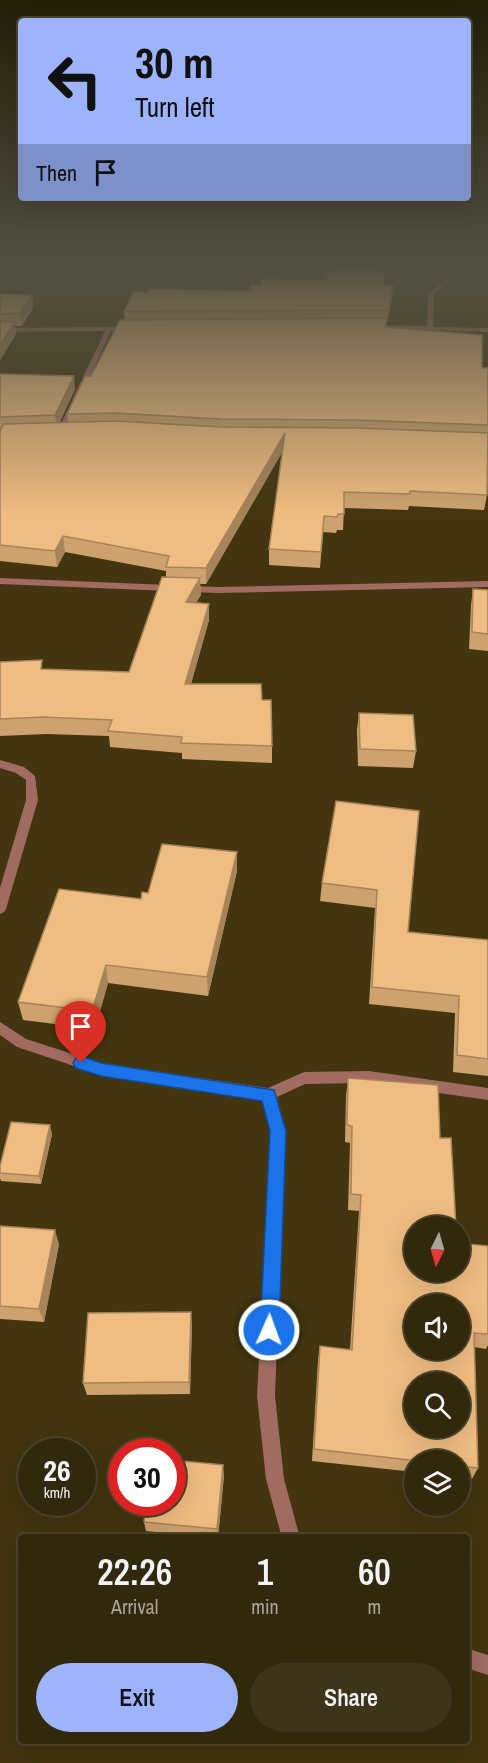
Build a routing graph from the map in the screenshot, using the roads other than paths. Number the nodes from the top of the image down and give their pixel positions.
1 (99, 350) edge
2 (51, 432) edge
3 (61, 432) junction
4 (72, 432) edge
5 (0, 581) edge
6 (488, 584) edge
7 (0, 764) edge
8 (0, 909) edge
9 (0, 1028) edge
10 (488, 1094) edge
11 (269, 1095) junction
12 (290, 1534) edge
13 (470, 1659) edge
14 (488, 1665) edge

1 - 3 street
2 - 3 street
3 - 4 street
5 - 6 street
7 - 8 street
9 - 11 street
10 - 11 street
11 - 12 street
13 - 14 street

